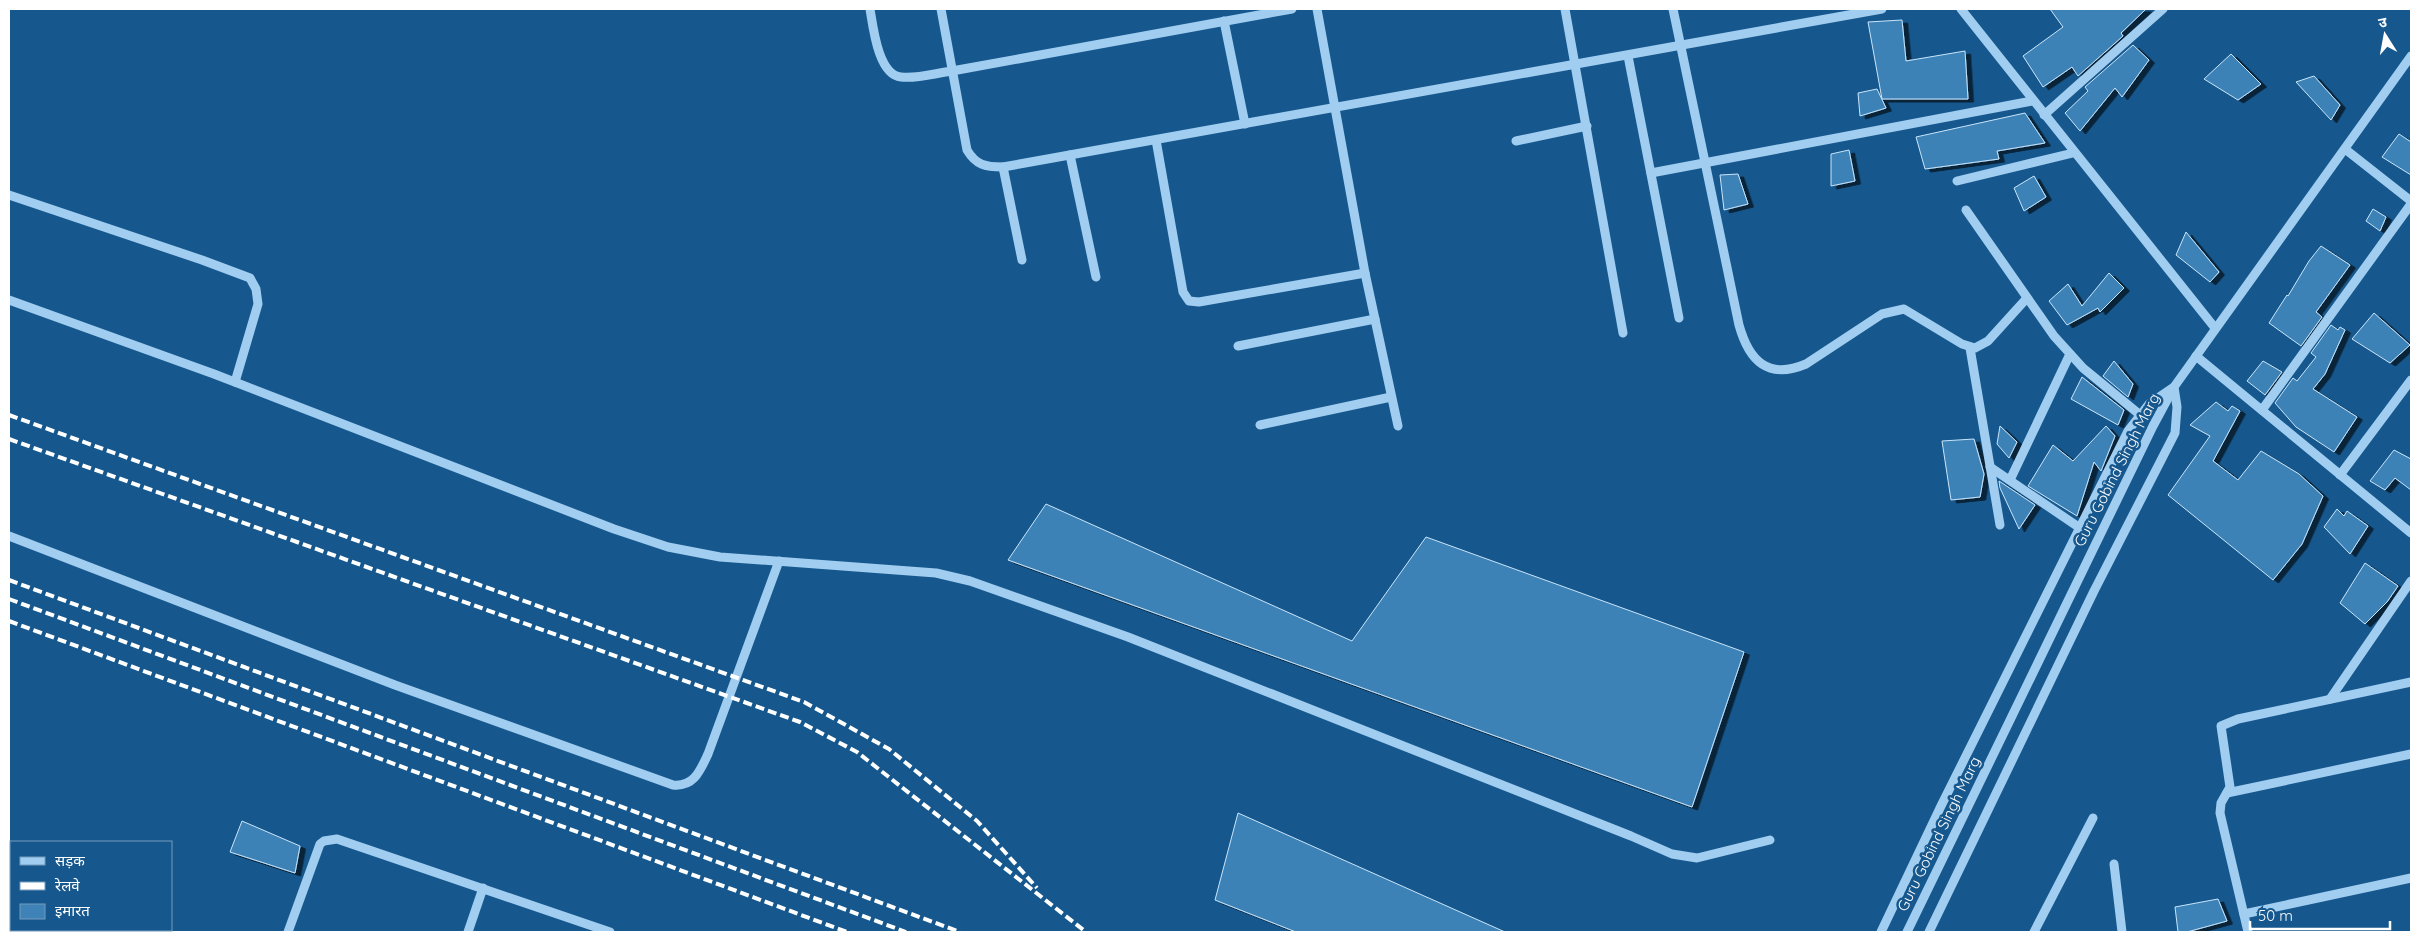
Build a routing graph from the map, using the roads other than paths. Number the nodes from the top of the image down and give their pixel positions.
1 (870, 9) edge
2 (942, 9) edge
3 (1292, 9) edge
4 (1317, 9) edge
5 (1565, 9) edge
6 (1673, 9) edge
7 (1882, 9) edge
8 (1961, 9) edge
9 (2163, 9) edge
10 (1224, 22) junction
11 (1681, 46) junction
12 (1628, 56) junction
13 (2411, 56) edge
14 (1576, 64) junction
15 (952, 71) junction
16 (2032, 101) junction
17 (1334, 108) junction
18 (2044, 115) junction
19 (1245, 124) junction
20 (1587, 126) junction
21 (1156, 140) junction
22 (1516, 141) dead end
23 (2344, 149) junction
24 (2073, 152) junction
25 (1070, 155) junction
26 (1706, 162) junction
27 (1002, 167) junction
28 (1651, 173) junction
29 (1958, 181) dead end
30 (9, 195) edge
31 (2411, 202) edge
32 (1966, 210) dead end
33 (1022, 260) dead end
34 (1365, 273) junction
35 (1096, 277) dead end
36 (2028, 298) junction
37 (9, 300) edge
38 (1679, 318) dead end
39 (1375, 320) junction
40 (2215, 328) junction
41 (1623, 333) dead end
42 (1238, 346) dead end
43 (1970, 348) junction
44 (2070, 354) junction
45 (2196, 356) junction
46 (2411, 380) edge
47 (235, 382) junction
48 (2174, 387) junction
49 (1392, 397) junction
50 (2262, 410) junction
51 (2139, 414) junction
52 (1260, 425) dead end
53 (1398, 426) dead end
54 (1990, 467) junction
55 (2340, 475) junction
56 (2010, 480) junction
57 (2000, 525) dead end
58 (2080, 528) junction
59 (2411, 533) edge
60 (9, 536) edge
61 (778, 561) junction
62 (2411, 580) edge
63 (2411, 682) edge
64 (2330, 699) junction
65 (2411, 754) edge
66 (2227, 793) junction
67 (2093, 818) dead end
68 (1770, 840) dead end
69 (2114, 864) dead end
70 (2411, 878) edge
71 (483, 888) junction
72 (2244, 914) junction
73 (605, 931) edge
74 (288, 932) edge
75 (468, 932) edge
76 (1881, 932) edge
77 (1907, 932) edge
78 (1929, 932) edge
79 (2034, 932) edge
80 (2122, 932) edge
81 (2248, 932) edge

1 - 15 street
2 - 15 street
3 - 10 street
4 - 17 street
5 - 14 street
6 - 11 street
7 - 11 street
8 - 16 street
9 - 18 street
10 - 15 street
10 - 19 street
11 - 12 street
11 - 26 street
12 - 14 street
12 - 28 street
13 - 23 street, Guru Gobind Singh Marg
14 - 17 street
14 - 20 street
15 - 27 street
16 - 18 street
16 - 26 street
17 - 19 street
17 - 34 street
18 - 24 street
19 - 21 street
20 - 22 street
20 - 41 street
21 - 25 street
21 - 34 street
23 - 31 street
23 - 40 street, Guru Gobind Singh Marg
24 - 29 street
24 - 40 street
25 - 27 street
25 - 35 street
26 - 28 street
26 - 43 street
27 - 33 street
28 - 38 street
30 - 47 street
31 - 50 street
32 - 36 street
34 - 39 street
36 - 43 street
36 - 44 street
37 - 47 street
39 - 42 street
39 - 49 street
40 - 45 street, Guru Gobind Singh Marg
43 - 54 street
44 - 51 street
44 - 56 street
45 - 48 street, Guru Gobind Singh Marg
45 - 50 street
46 - 55 street
47 - 61 street
48 - 51 street
48 - 77 street, Guru Gobind Singh Marg
48 - 78 street
49 - 52 street
49 - 53 street
50 - 55 street
51 - 58 street
54 - 56 street
54 - 57 street
55 - 59 street
56 - 58 street
58 - 76 street
60 - 61 street
61 - 68 street
62 - 64 street
63 - 64 street
64 - 66 street
65 - 66 street
66 - 72 street
67 - 79 street
69 - 80 street
70 - 72 street
71 - 73 street
71 - 74 street
71 - 75 street
72 - 81 street

